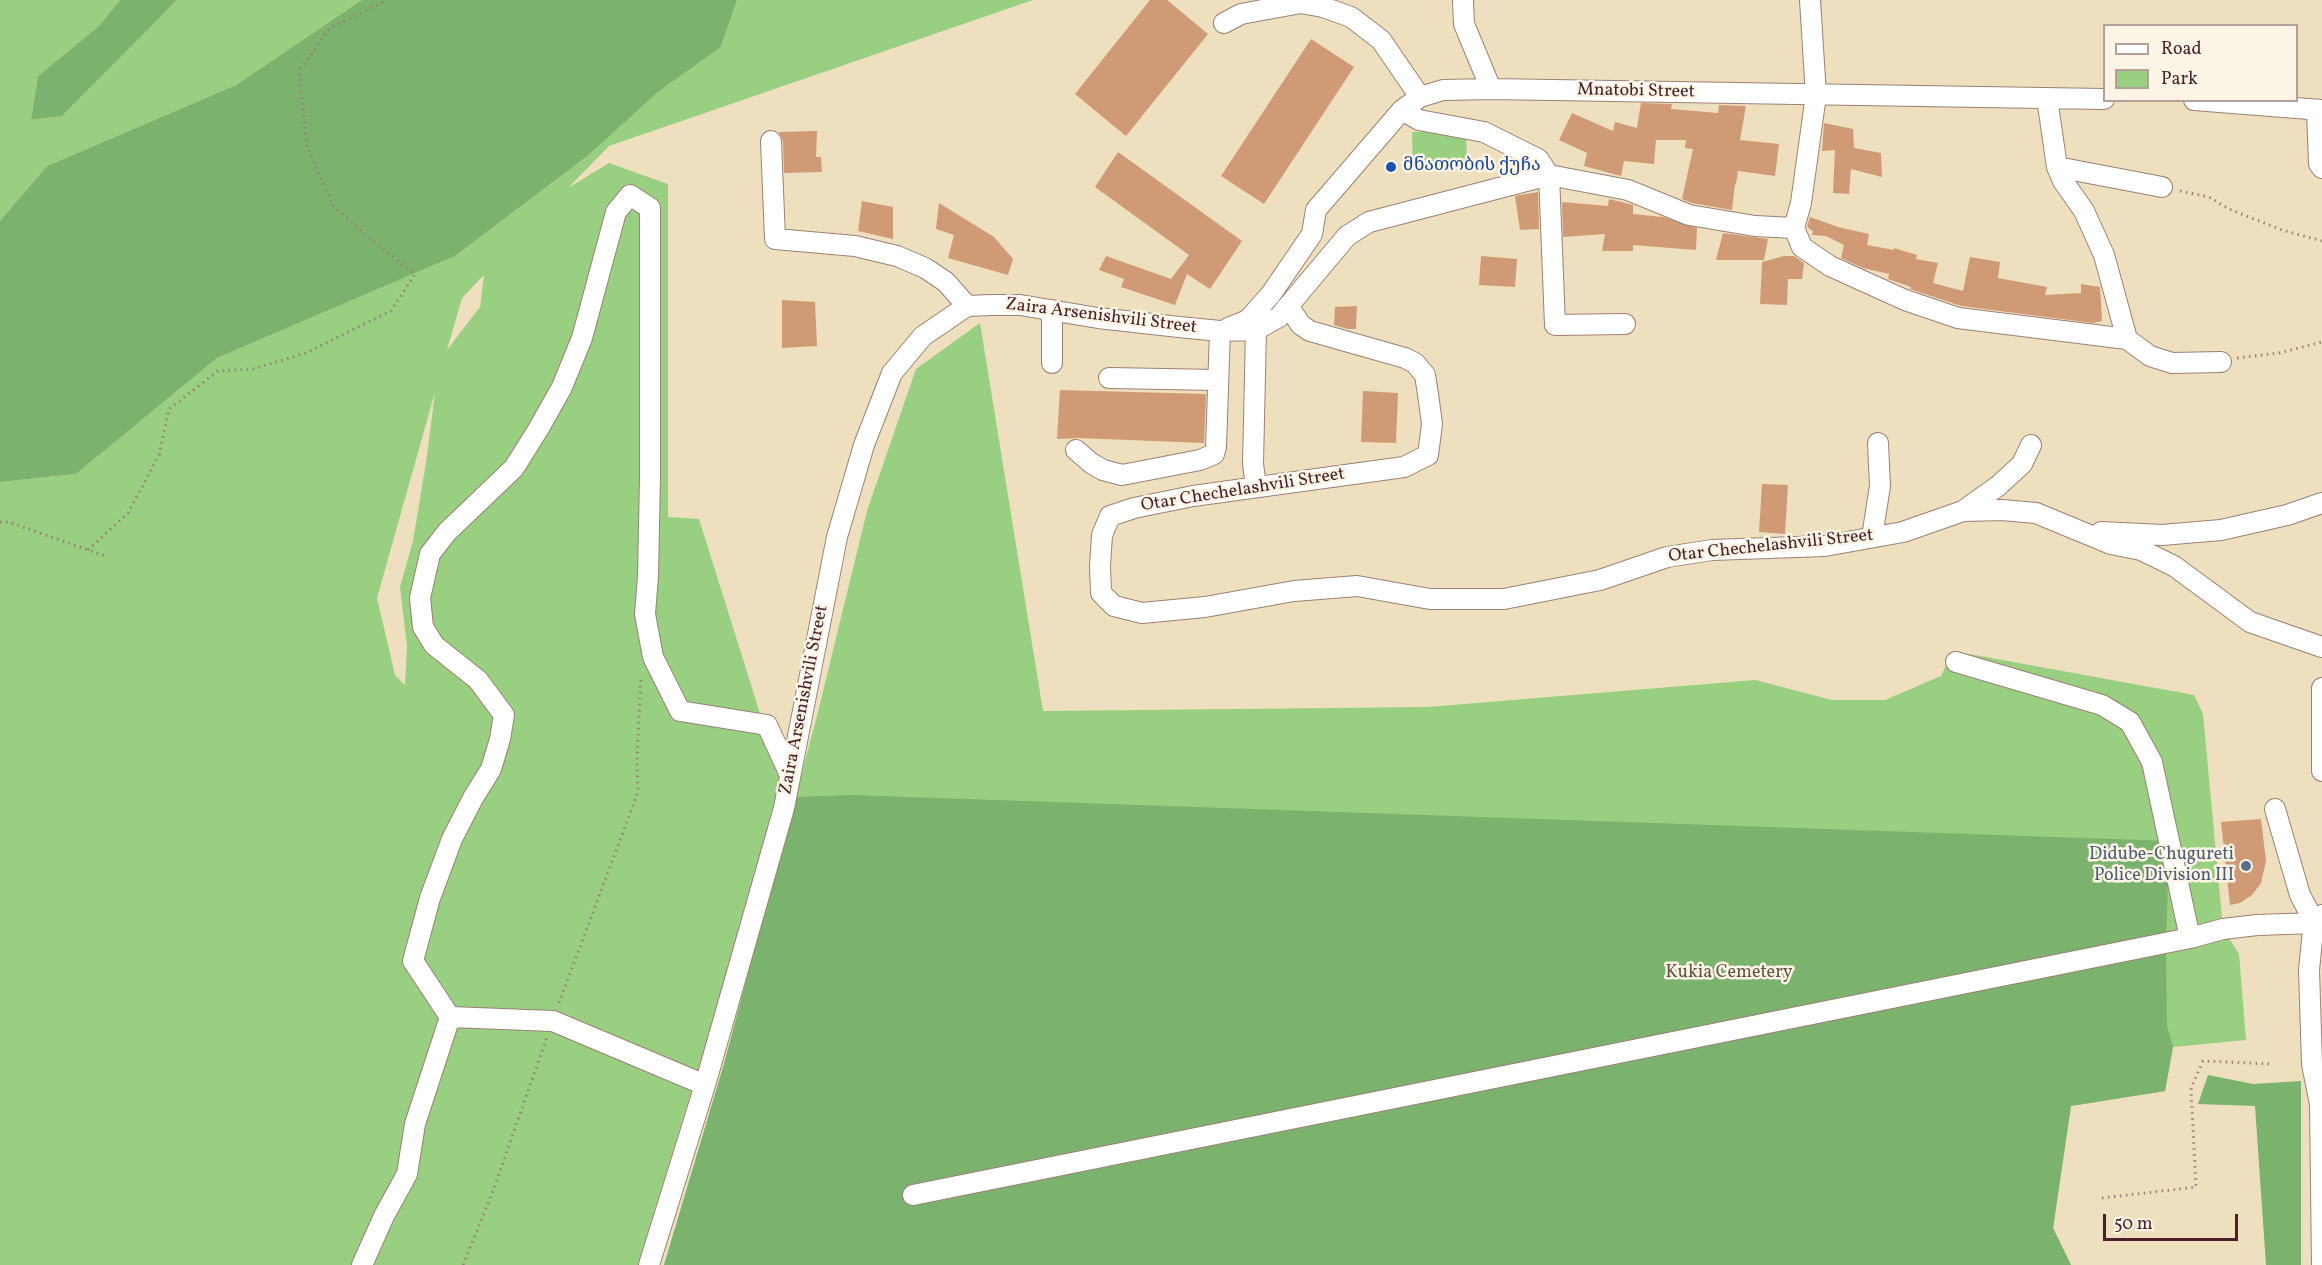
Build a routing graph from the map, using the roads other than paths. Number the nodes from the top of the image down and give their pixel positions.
1 (1463, 0) edge
2 (1810, 0) edge
3 (1224, 23) dead end
4 (1491, 89) junction
5 (1816, 95) junction
6 (1420, 97) junction
7 (2046, 98) junction
8 (2103, 99) edge
9 (2218, 102) edge
10 (1402, 110) junction
11 (2320, 110) edge
12 (771, 141) dead end
13 (2057, 167) junction
14 (2322, 168) edge
15 (1549, 175) junction
16 (2162, 187) road end
17 (1794, 228) junction
18 (966, 306) junction
19 (1288, 306) junction
20 (1052, 310) junction
21 (1625, 324) dead end
22 (1256, 330) junction
23 (1220, 331) junction
24 (2127, 339) junction
25 (2221, 362) road end
26 (1052, 363) dead end
27 (1108, 378) dead end
28 (1218, 380) junction
29 (1878, 443) dead end
30 (2031, 445) dead end
31 (1077, 450) dead end
32 (1256, 486) junction
33 (2322, 503) edge
34 (1963, 511) junction
35 (2083, 531) junction
36 (1872, 537) junction
37 (2322, 647) edge
38 (1956, 663) dead end
39 (2322, 688) edge
40 (2321, 746) edge
41 (2322, 771) edge
42 (790, 776) junction
43 (2275, 809) dead end
44 (2317, 925) edge
45 (2190, 938) junction
46 (2322, 956) edge
47 (450, 1017) junction
48 (705, 1085) junction
49 (2321, 1095) edge
50 (2321, 1186) edge
51 (913, 1195) dead end
52 (362, 1265) edge
53 (649, 1265) edge
54 (2322, 1265) edge

1 - 4 street
2 - 5 street
3 - 6 street
4 - 5 street, Mnatobi Street
4 - 6 street, Mnatobi Street
5 - 7 street, Mnatobi Street
5 - 17 street
6 - 10 street, Mnatobi Street
7 - 8 street, Mnatobi Street
7 - 13 street
9 - 11 street
10 - 15 street
10 - 23 street, Mnatobi Street
11 - 14 street
12 - 18 street
13 - 16 street
13 - 24 street
15 - 17 street
15 - 19 street
15 - 21 street
17 - 24 street
18 - 20 street, Zaira Arsenishvili Street
18 - 42 street, Zaira Arsenishvili Street
19 - 22 street
19 - 32 street, Otar Chechelashvili Street
20 - 23 street, Zaira Arsenishvili Street
20 - 26 street
22 - 23 street, Zaira Arsenishvili Street
22 - 32 street
23 - 28 street
24 - 25 street
27 - 28 street
28 - 31 street
29 - 36 street
30 - 34 street
32 - 36 street, Otar Chechelashvili Street
33 - 35 street, Otar Chechelashvili Street
34 - 35 street, Otar Chechelashvili Street
34 - 36 street, Otar Chechelashvili Street
35 - 37 street, Otar Chechelashvili Street
38 - 45 street
39 - 40 street
40 - 41 street
42 - 47 street
42 - 48 street, Zaira Arsenishvili Street
43 - 44 street
44 - 45 street
44 - 46 street
44 - 49 street
45 - 51 street
47 - 48 street
47 - 52 street
48 - 53 street, Zaira Arsenishvili Street
49 - 50 street
50 - 54 street

